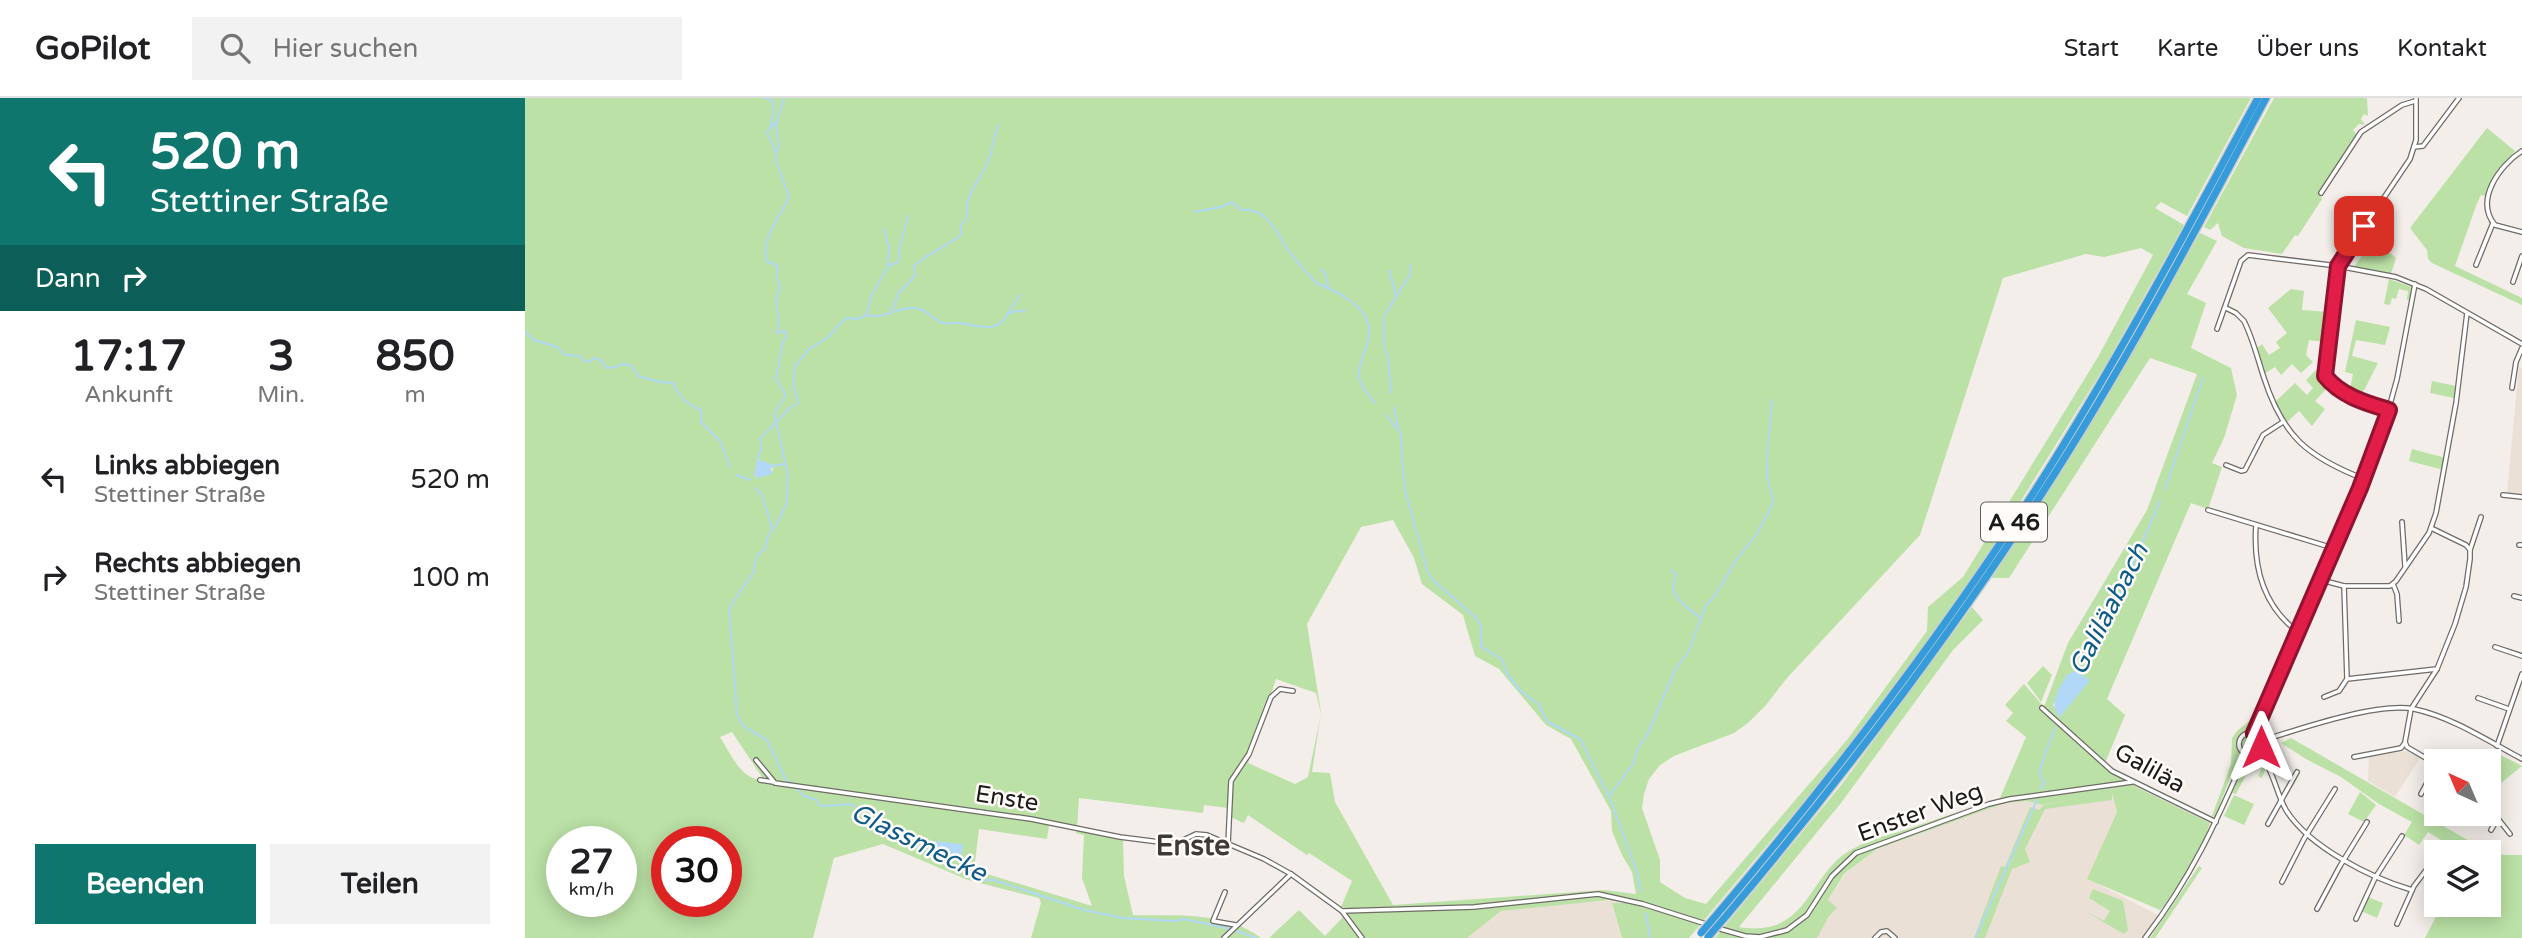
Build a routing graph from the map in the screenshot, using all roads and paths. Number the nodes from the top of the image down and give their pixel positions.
1 (2257, 98) edge
2 (2266, 98) edge
3 (2459, 98) edge
4 (2414, 99) edge
5 (2414, 147) junction
6 (2522, 151) edge
7 (2321, 193) dead end
8 (2493, 223) junction
9 (2522, 232) edge
10 (2522, 256) edge
11 (2476, 265) dead end
12 (2338, 266) junction
13 (2513, 282) dead end
14 (2415, 284) junction
15 (2225, 308) junction
16 (2467, 313) junction
17 (2217, 329) dead end
18 (2522, 346) edge
19 (2512, 388) dead end
20 (2389, 410) junction
21 (2283, 422) junction
22 (2226, 465) dead end
23 (2364, 479) junction
24 (2503, 495) dead end
25 (2522, 497) edge
26 (2208, 510) dead end
27 (2481, 517) dead end
28 (2402, 522) dead end
29 (2256, 525) junction
30 (2431, 528) junction
31 (2334, 549) junction
32 (2470, 550) junction
33 (2405, 568) junction
34 (2321, 580) junction
35 (2393, 584) junction
36 (2344, 586) junction
37 (2514, 596) dead end
38 (2522, 598) edge
39 (2399, 621) dead end
40 (2298, 632) junction
41 (2495, 647) dead end
42 (2522, 656) edge
43 (2437, 669) junction
44 (2522, 674) edge
45 (2347, 679) junction
46 (1293, 691) dead end
47 (2324, 697) dead end
48 (2477, 698) dead end
49 (2042, 708) dead end
50 (2411, 709) junction
51 (2509, 709) junction
52 (2254, 733) junction
53 (2261, 741) junction
54 (2405, 742) junction
55 (2497, 746) junction
56 (2258, 753) junction
57 (2246, 754) junction
58 (2354, 757) dead end
59 (2424, 758) edge
60 (2521, 759) edge
61 (756, 760) dead end
62 (2297, 772) dead end
63 (760, 780) dead end
64 (2132, 782) junction
65 (775, 783) junction
66 (2424, 788) edge
67 (2335, 789) dead end
68 (2421, 794) dead end
69 (2281, 799) junction
70 (2216, 822) junction
71 (2367, 822) dead end
72 (2501, 823) edge
73 (2267, 824) dead end
74 (2493, 826) edge
75 (2491, 830) dead end
76 (2307, 834) junction
77 (2510, 834) dead end
78 (2402, 836) dead end
79 (1228, 844) junction
80 (2344, 859) junction
81 (1291, 874) junction
82 (2424, 874) edge
83 (2375, 878) junction
84 (2282, 882) dead end
85 (2412, 890) junction
86 (1225, 892) dead end
87 (2317, 909) dead end
88 (1342, 911) junction
89 (1723, 914) junction
90 (2356, 919) dead end
91 (2397, 924) dead end
92 (1236, 926) junction
93 (1704, 937) edge
94 (1224, 938) edge
95 (1362, 938) edge
96 (1875, 938) edge
97 (1895, 938) edge
98 (2145, 938) edge

1 - 89 highway, A 46
2 - 89 highway, A 46
3 - 5 street
4 - 5 street
4 - 7 street
5 - 12 street
6 - 8 street
8 - 9 street
8 - 11 street
10 - 13 street
12 - 14 street
12 - 15 street
12 - 20 street
14 - 16 street
14 - 20 street
15 - 17 street
15 - 21 street
16 - 18 street
16 - 30 street
18 - 19 street
20 - 23 street
21 - 22 street
21 - 23 street
23 - 31 street
24 - 25 street
26 - 29 street
27 - 32 street
28 - 33 street
29 - 31 street
29 - 40 street
30 - 32 street
30 - 33 street
31 - 34 street
32 - 43 street
33 - 35 street
34 - 36 street
34 - 40 street
35 - 36 street
35 - 39 street
36 - 45 street
37 - 38 street
40 - 52 street
41 - 42 street
43 - 45 street
43 - 50 street
44 - 51 street
45 - 47 street
46 - 79 street
48 - 51 street
49 - 64 street, Galiläa
50 - 53 street
50 - 54 street
50 - 55 street
51 - 55 street
52 - 53 street
52 - 57 street
53 - 56 street
54 - 58 street
54 - 59 street
55 - 60 street
56 - 57 street
56 - 69 street
57 - 70 street
61 - 65 street
62 - 69 street
63 - 65 street, Enste
64 - 70 street, Galiläa
64 - 88 street, Enster Weg
65 - 79 street, Enste
66 - 68 street
67 - 76 street
69 - 73 street
69 - 76 street
70 - 98 street
71 - 80 street
72 - 77 street
74 - 75 street
76 - 80 street
76 - 84 street
78 - 83 street
79 - 81 street, Enste
80 - 83 street
80 - 87 street
81 - 88 street, Enste
81 - 92 street
82 - 85 street
83 - 85 street
83 - 90 street
85 - 91 street
86 - 92 street
88 - 95 street, Enste
89 - 93 highway, A 46, bridge
92 - 94 street
96 - 97 street

